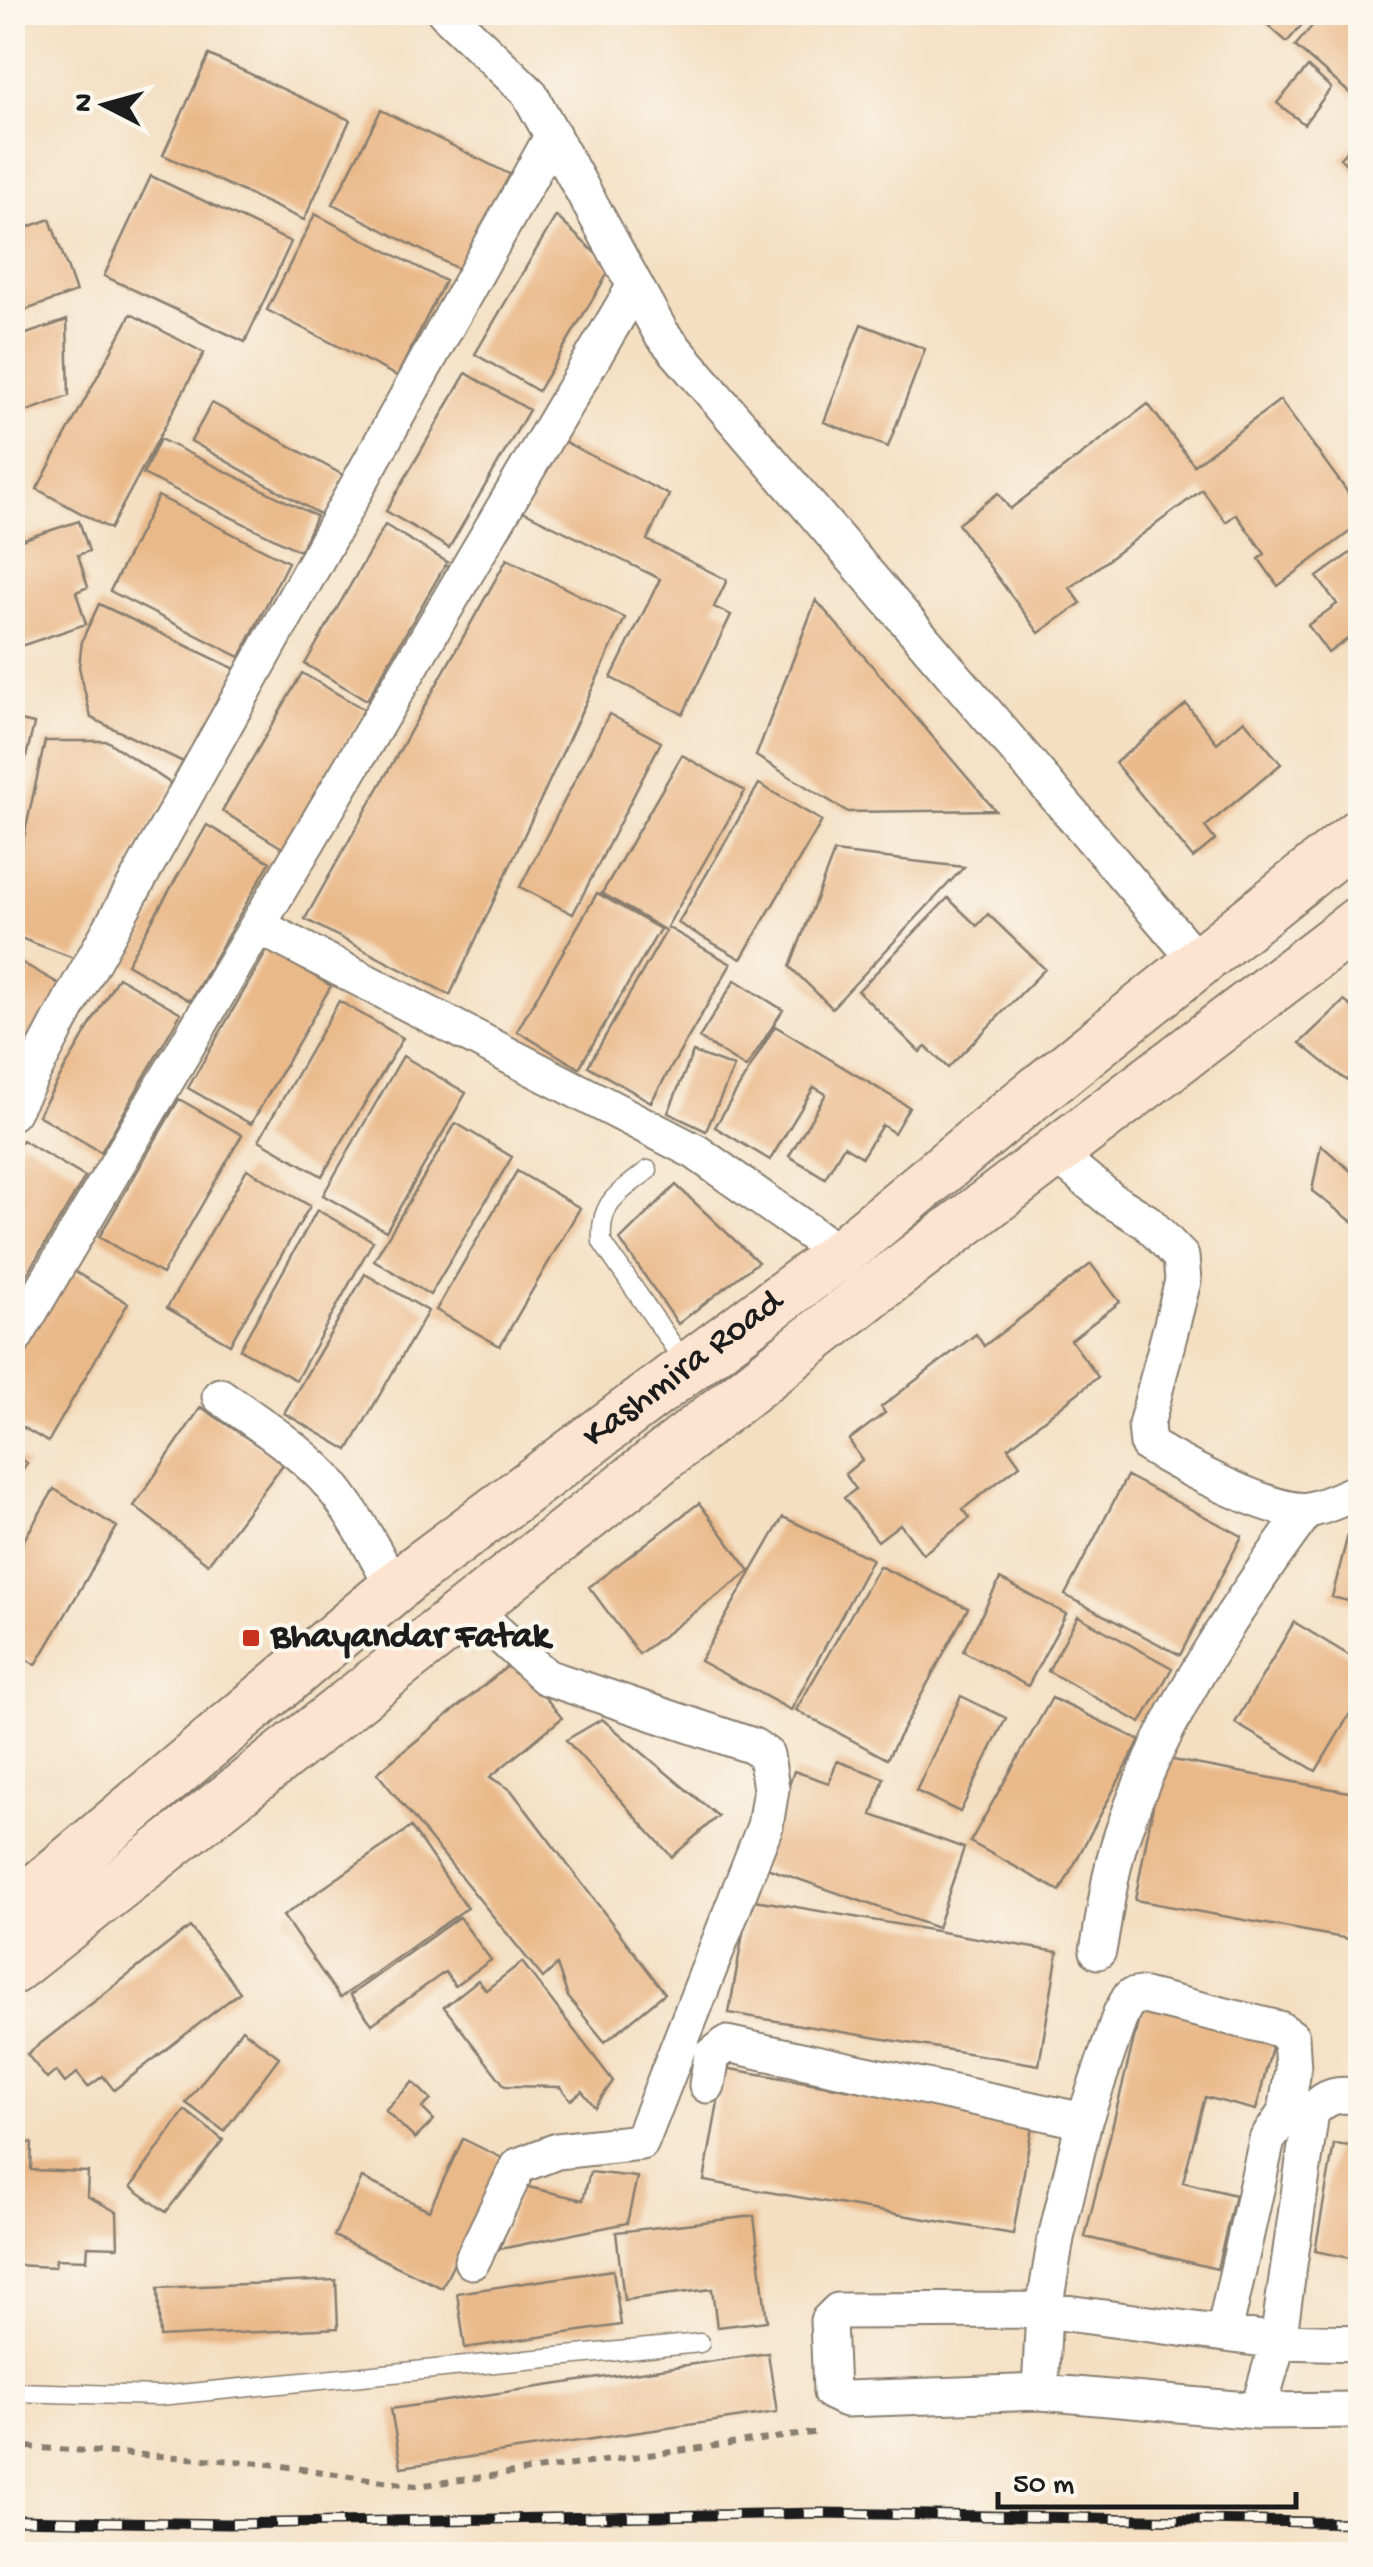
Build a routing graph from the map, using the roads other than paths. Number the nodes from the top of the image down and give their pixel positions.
1 (445, 12) edge
2 (553, 135) junction
3 (635, 286) junction
4 (1360, 833) edge
5 (1360, 922) edge
6 (258, 926) junction
7 (1200, 964) junction
8 (12, 1112) edge
9 (1054, 1153) junction
10 (648, 1170) dead end
11 (840, 1254) junction
12 (12, 1342) edge
13 (688, 1368) junction
14 (220, 1396) dead end
15 (1360, 1491) edge
16 (1306, 1511) junction
17 (394, 1588) junction
18 (470, 1608) junction
19 (12, 1910) edge
20 (1098, 1951) dead end
21 (12, 1968) edge
22 (707, 2084) dead end
23 (1360, 2098) edge
24 (1084, 2121) junction
25 (472, 2262) dead end
26 (1044, 2310) junction
27 (1224, 2333) junction
28 (1278, 2341) junction
29 (1360, 2342) edge
30 (700, 2343) dead end
31 (12, 2392) edge
32 (1040, 2392) junction
33 (1258, 2410) junction
34 (1360, 2410) edge

1 - 2 street
2 - 3 street
2 - 8 street
3 - 6 street
3 - 7 street
4 - 7 main road, Kashmira Road
5 - 9 main road, Kashmira Road
6 - 11 street
6 - 12 street
7 - 11 main road, Kashmira Road
9 - 16 street
9 - 18 main road, Kashmira Road
10 - 13 lane
11 - 13 main road, Kashmira Road
13 - 17 main road, Kashmira Road
14 - 17 street
15 - 16 street
16 - 20 street
17 - 19 main road, Kashmira Road
18 - 21 main road, Kashmira Road
18 - 25 street
22 - 24 street
23 - 28 street
24 - 26 street
24 - 27 street
26 - 27 street
26 - 32 street
26 - 32 street
27 - 28 street
28 - 29 street
28 - 33 street
30 - 31 lane
32 - 33 street
33 - 34 street

